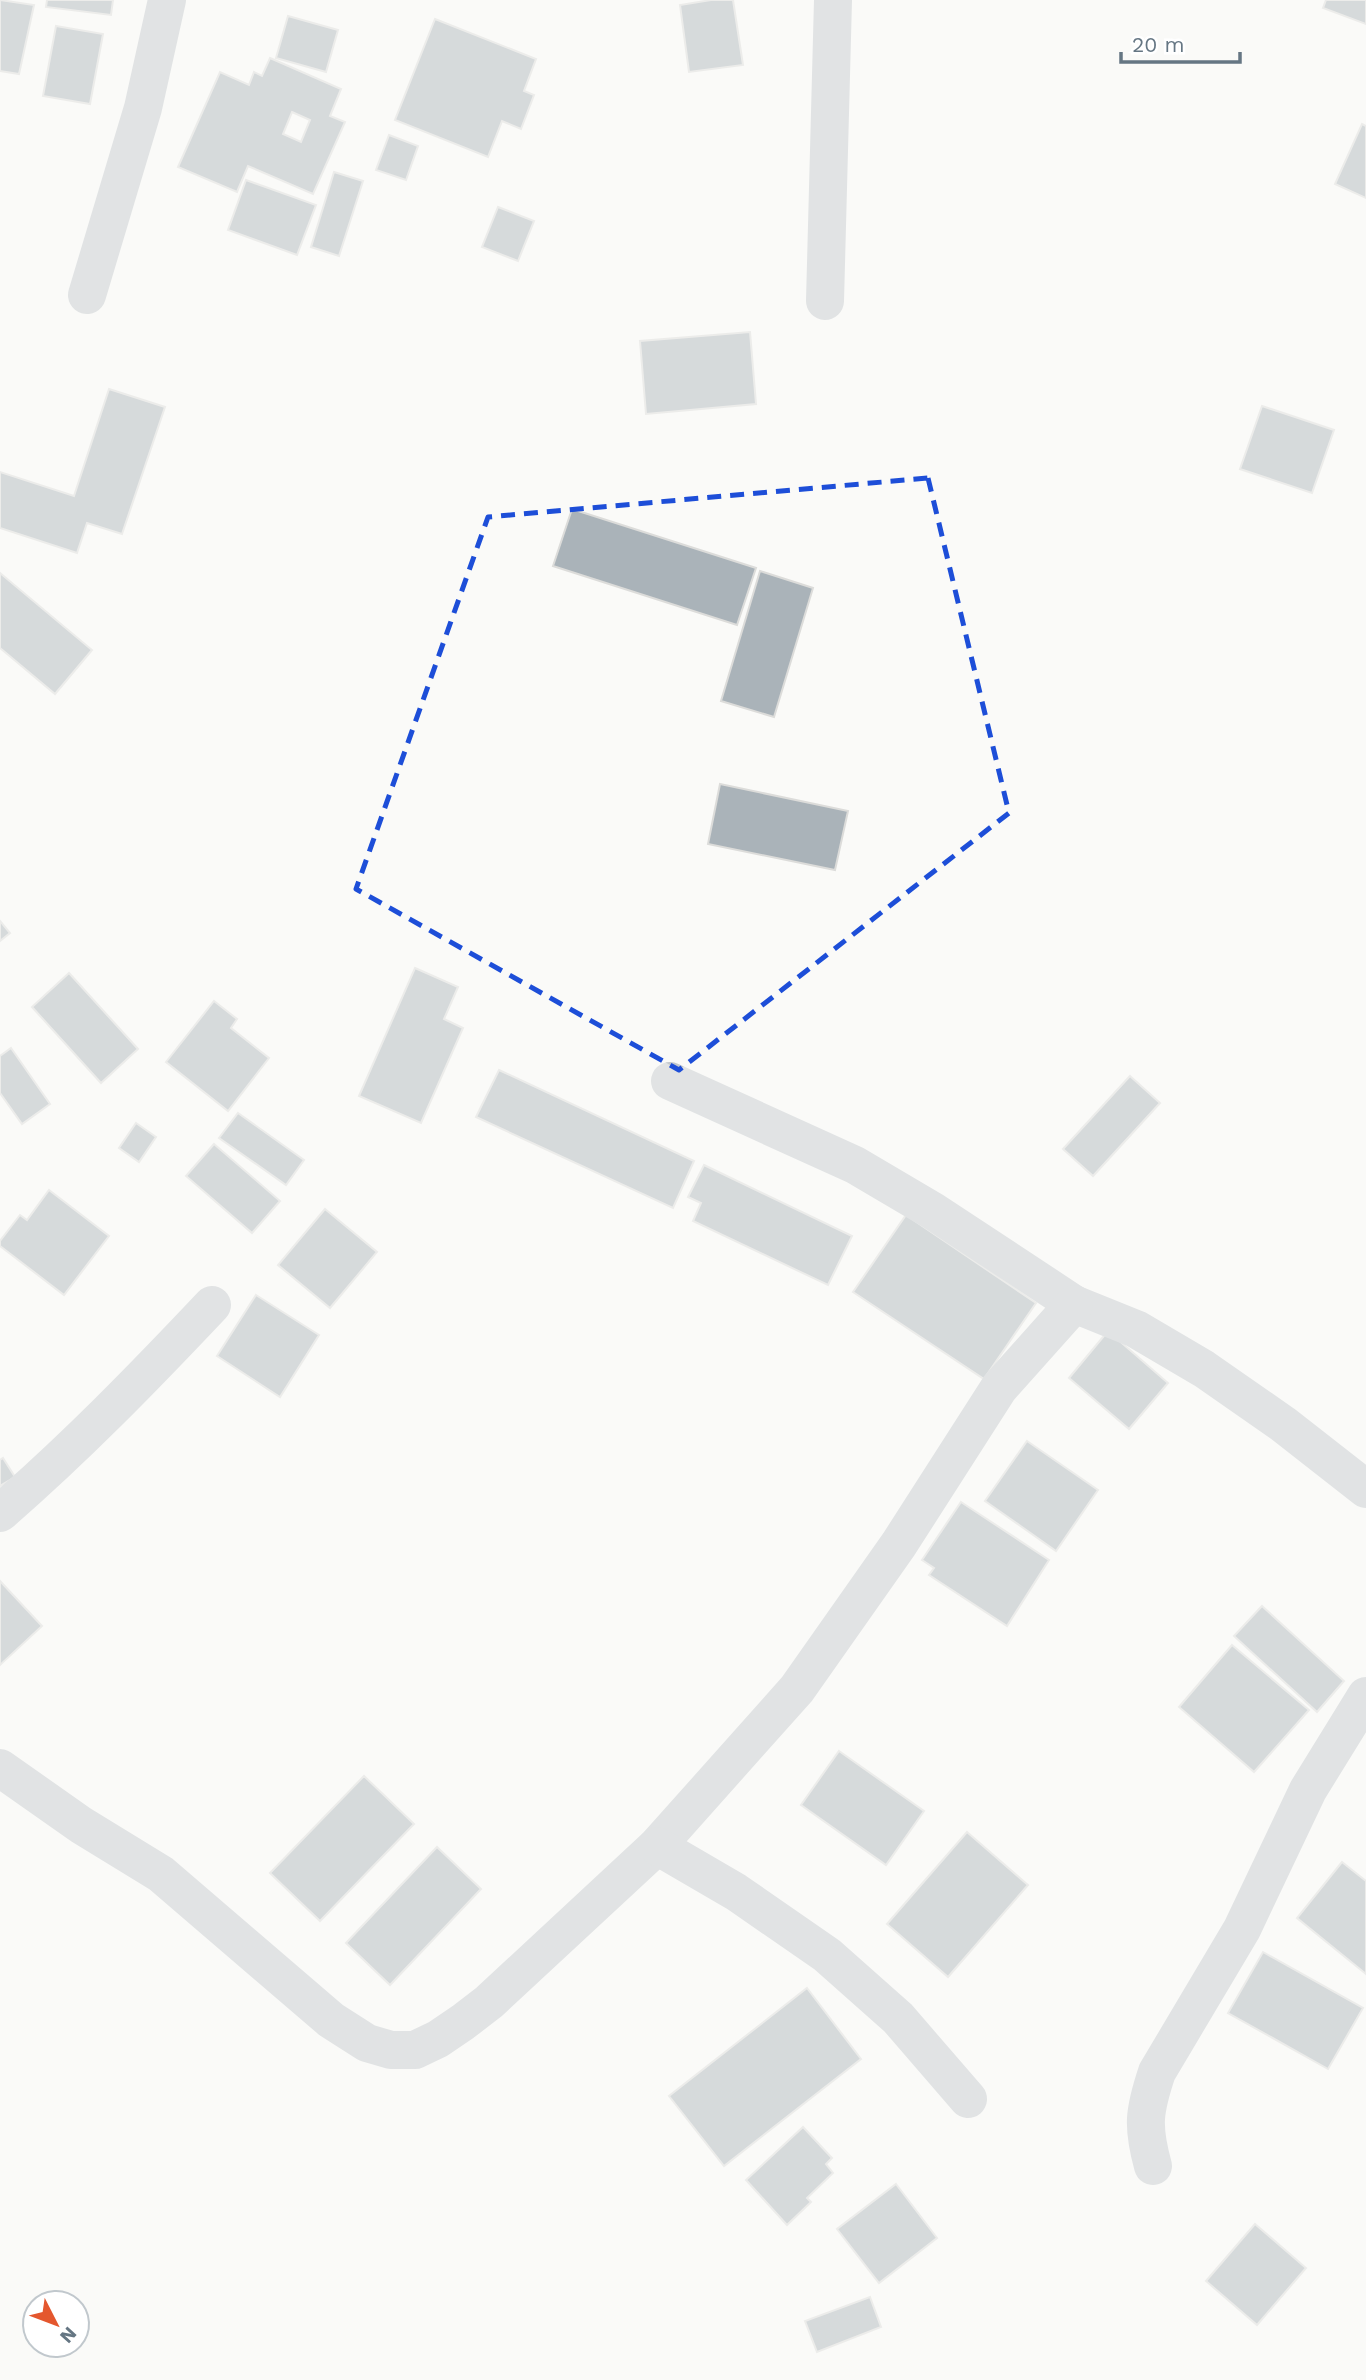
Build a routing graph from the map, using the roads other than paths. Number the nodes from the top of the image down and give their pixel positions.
1 (167, 0) edge
2 (834, 0) edge
3 (87, 295) dead end
4 (825, 301) dead end
5 (670, 1081) dead end
6 (1074, 1304) junction
7 (212, 1305) dead end
8 (1366, 1489) edge
9 (0, 1513) edge
10 (1366, 1696) edge
11 (0, 1768) edge
12 (657, 1846) junction
13 (968, 2099) dead end
14 (1153, 2166) dead end

1 - 3 street
2 - 4 street
5 - 6 street
6 - 8 street
6 - 12 street
7 - 9 street
10 - 14 street
11 - 12 street
12 - 13 street

